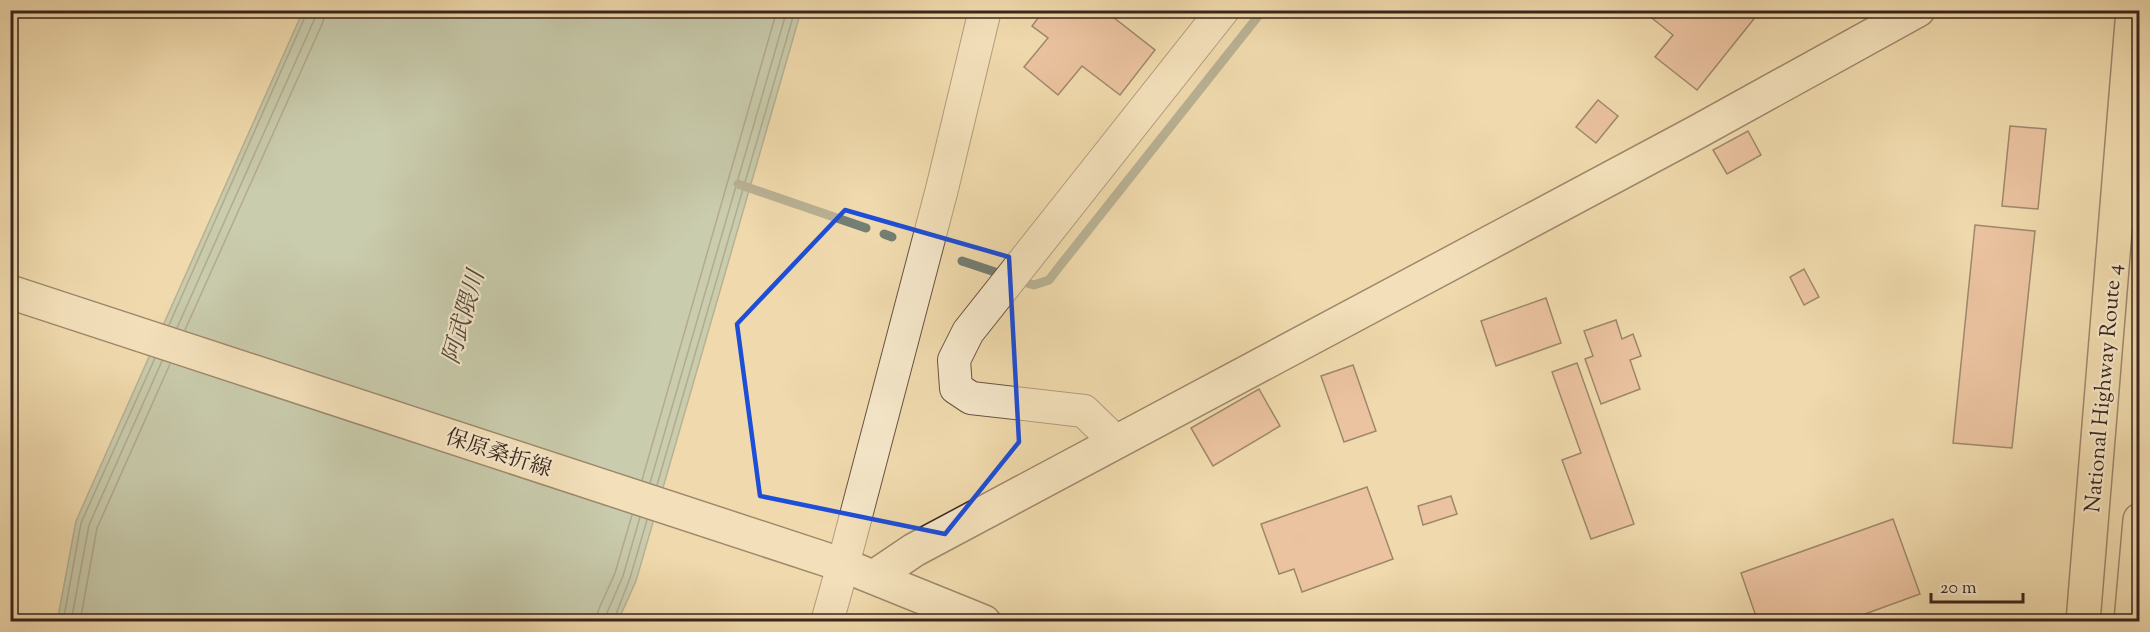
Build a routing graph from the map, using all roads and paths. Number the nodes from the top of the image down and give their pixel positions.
1 (985, 10) edge
2 (1224, 10) edge
3 (1918, 10) edge
4 (2133, 10) edge
5 (10, 292) edge
6 (1116, 442) junction
7 (2139, 520) edge
8 (836, 563) junction
9 (874, 577) junction
10 (2084, 607) edge
11 (826, 621) edge
12 (984, 621) edge
13 (2131, 621) edge

1 - 8 street
2 - 6 street
3 - 6 street
4 - 10 highway, National Highway Route 4
5 - 8 street, 保原桑折線
6 - 9 street
7 - 13 highway
8 - 9 street, 保原桑折線
8 - 11 street
9 - 12 street, 保原桑折線

